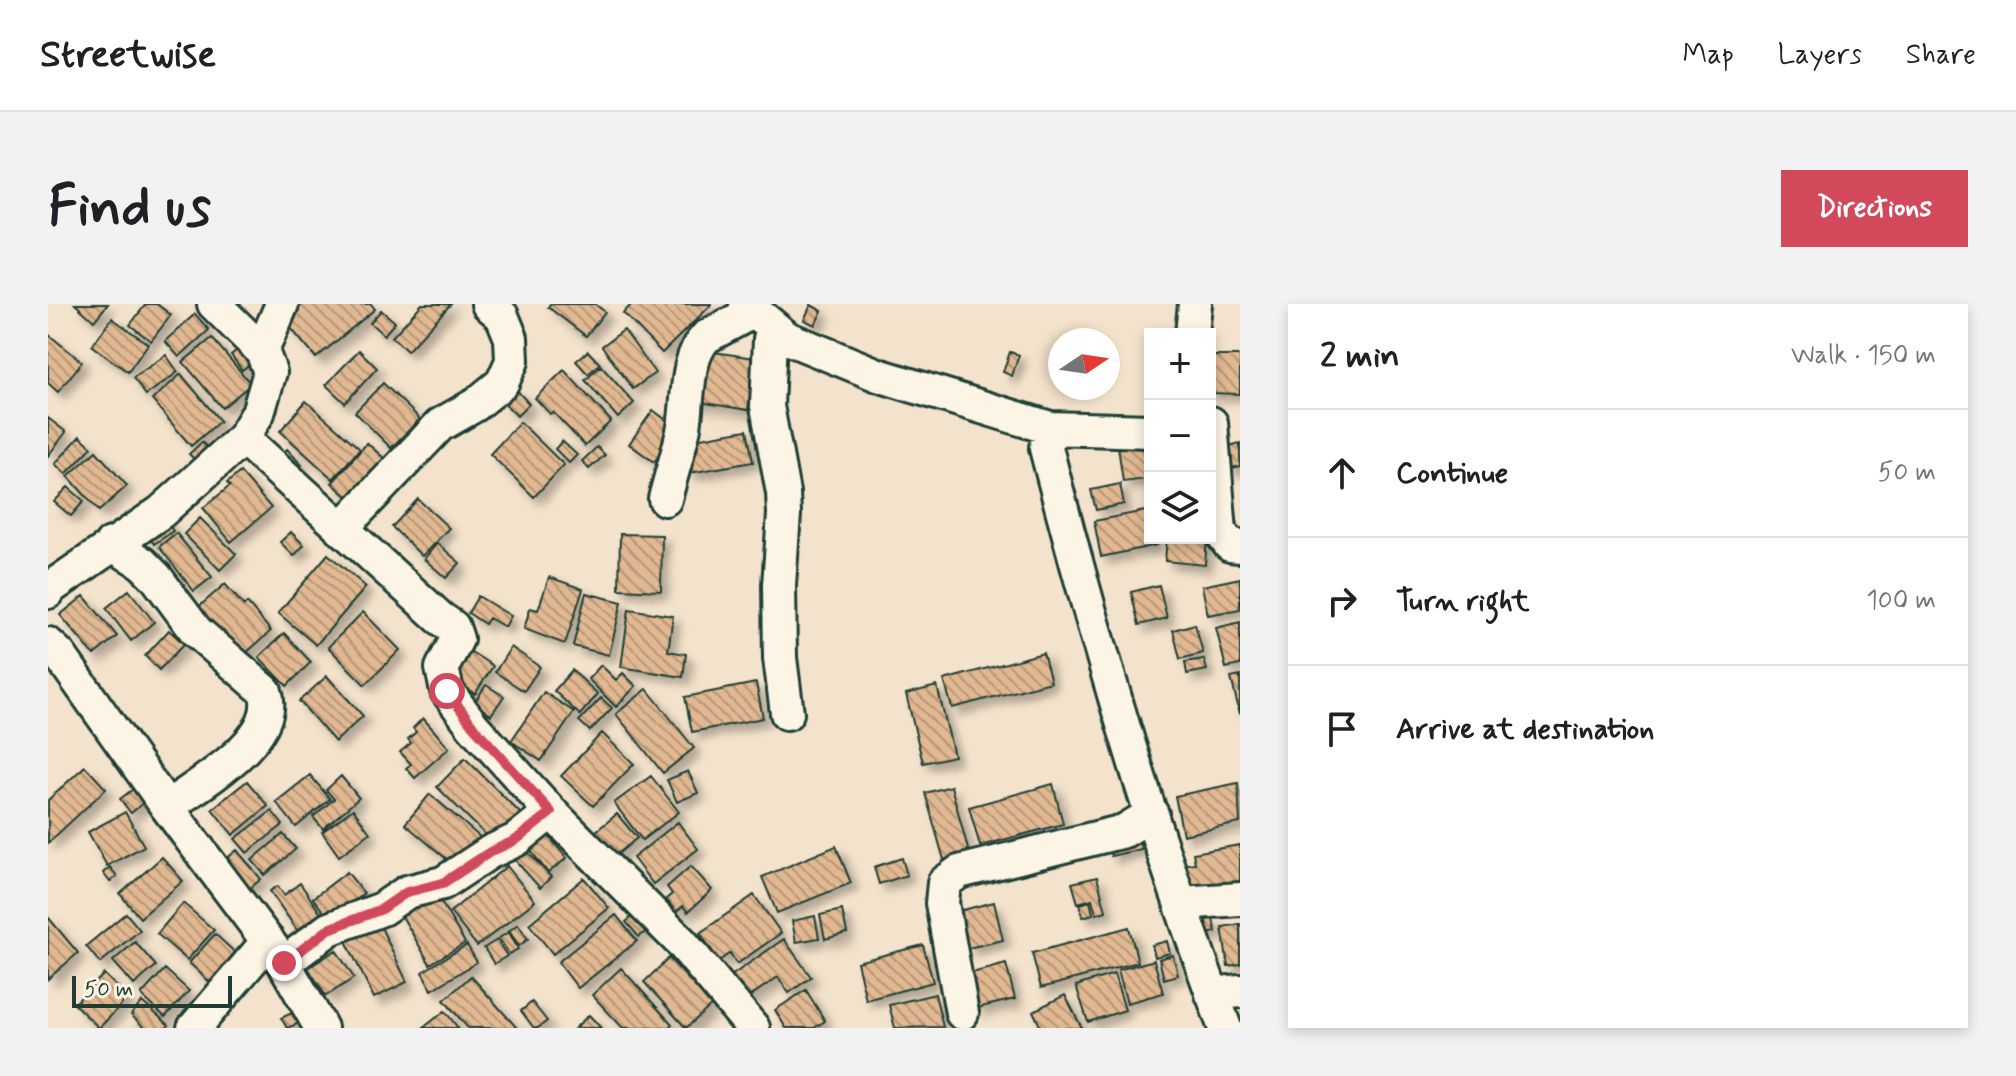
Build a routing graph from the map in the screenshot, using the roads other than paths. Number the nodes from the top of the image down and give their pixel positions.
1 (214, 304) edge
2 (282, 304) edge
3 (488, 304) edge
4 (1195, 304) edge
5 (750, 308) edge
6 (1193, 328) edge
7 (787, 338) junction
8 (262, 351) junction
9 (1220, 422) edge
10 (1050, 428) junction
11 (1144, 431) edge
12 (243, 438) junction
13 (665, 499) dead end
14 (341, 529) junction
15 (111, 544) junction
16 (1240, 546) edge
17 (48, 592) edge
18 (48, 644) edge
19 (787, 713) dead end
20 (167, 807) junction
21 (551, 812) junction
22 (1152, 814) junction
23 (1240, 899) edge
24 (1181, 903) junction
25 (276, 952) junction
26 (1226, 993) edge
27 (962, 1013) dead end
28 (194, 1028) edge
29 (321, 1028) edge
30 (753, 1028) edge
31 (1225, 1028) edge

1 - 8 street
2 - 8 street
3 - 14 street
4 - 6 street
5 - 7 street
5 - 13 street
7 - 10 street
7 - 19 street
8 - 12 street
9 - 16 street
10 - 11 street
10 - 22 street
12 - 14 street
12 - 15 street
14 - 21 street
15 - 17 street
15 - 20 street
18 - 20 street
20 - 25 street
21 - 25 street
21 - 30 street
22 - 24 street
22 - 27 street
23 - 24 street
24 - 26 street
25 - 28 street
25 - 29 street
26 - 31 street

